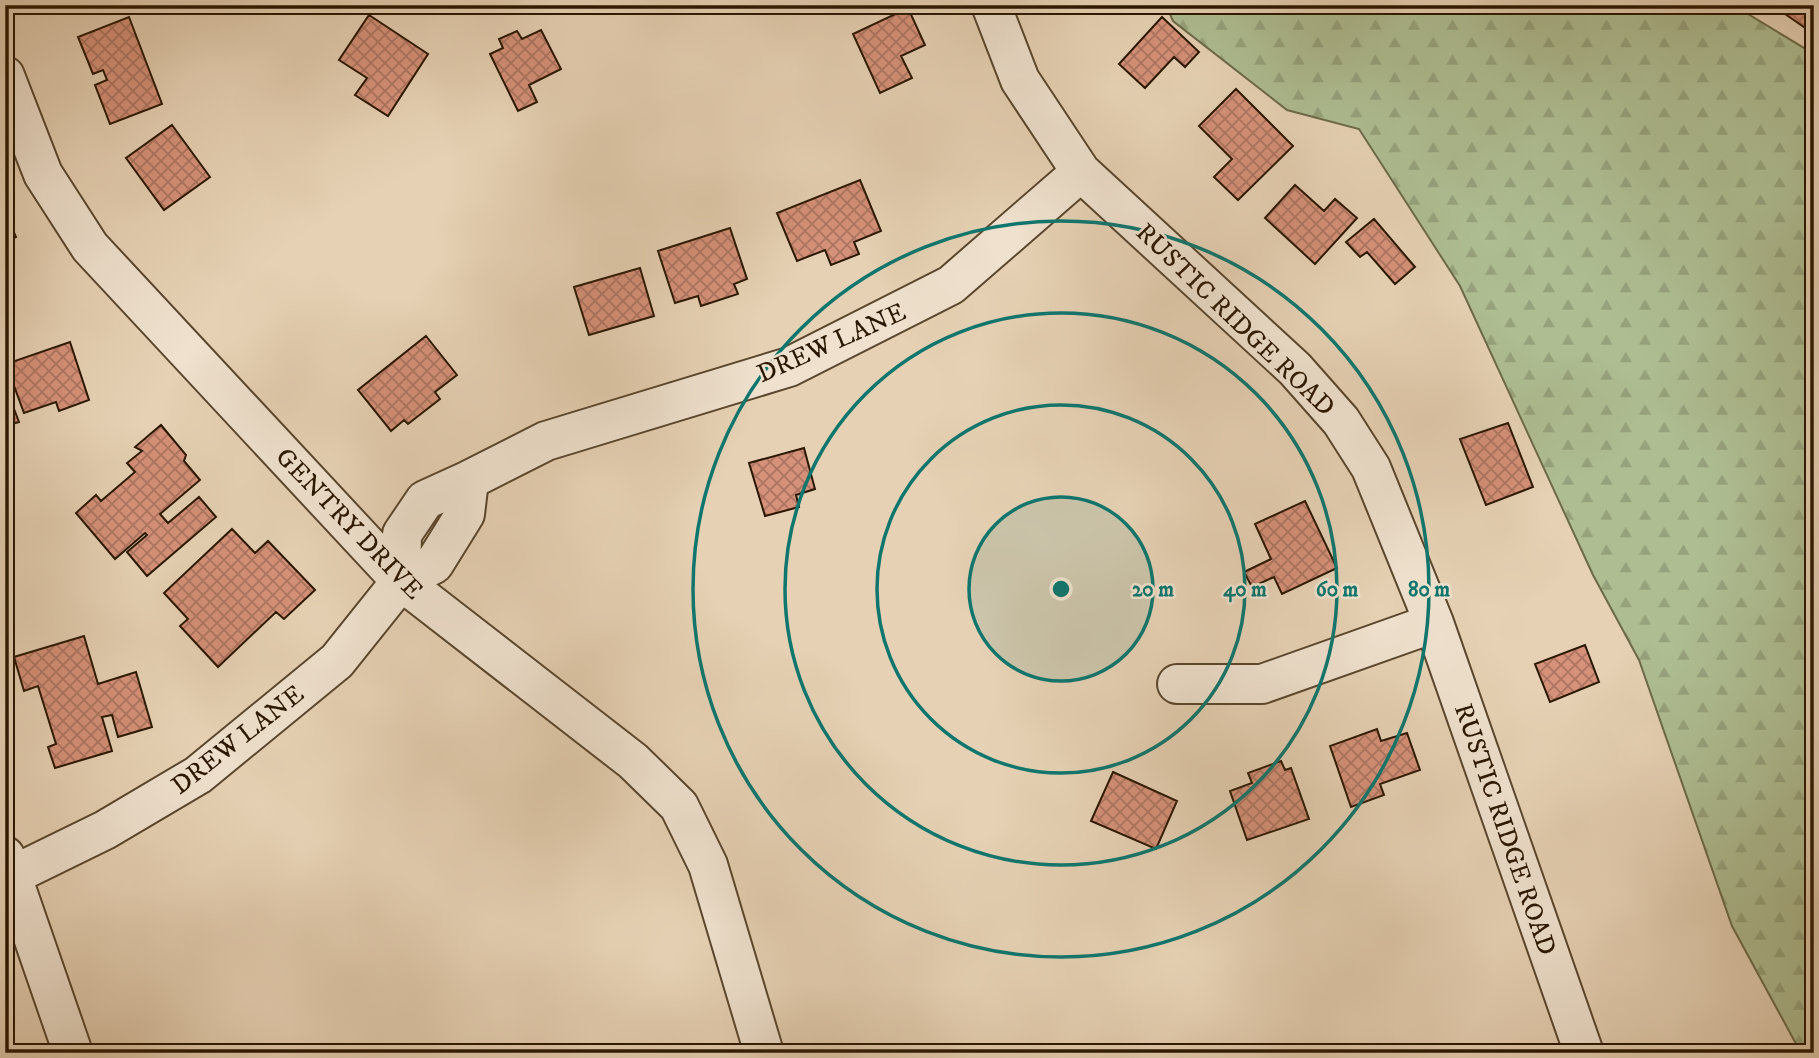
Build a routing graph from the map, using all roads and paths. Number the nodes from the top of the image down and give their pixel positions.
1 (990, 5) edge
2 (7, 86) edge
3 (1081, 172) junction
4 (401, 581) junction
5 (1434, 622) junction
6 (1177, 684) dead end
7 (8, 870) edge
8 (73, 1053) edge
9 (764, 1053) edge
10 (1584, 1053) edge

1 - 3 street, RUSTIC RIDGE ROAD
2 - 4 street, GENTRY DRIVE
3 - 4 street, DREW LANE
3 - 5 street, RUSTIC RIDGE ROAD
4 - 7 street, DREW LANE
4 - 9 street, GENTRY DRIVE
5 - 6 street
5 - 10 street, RUSTIC RIDGE ROAD
7 - 8 street

